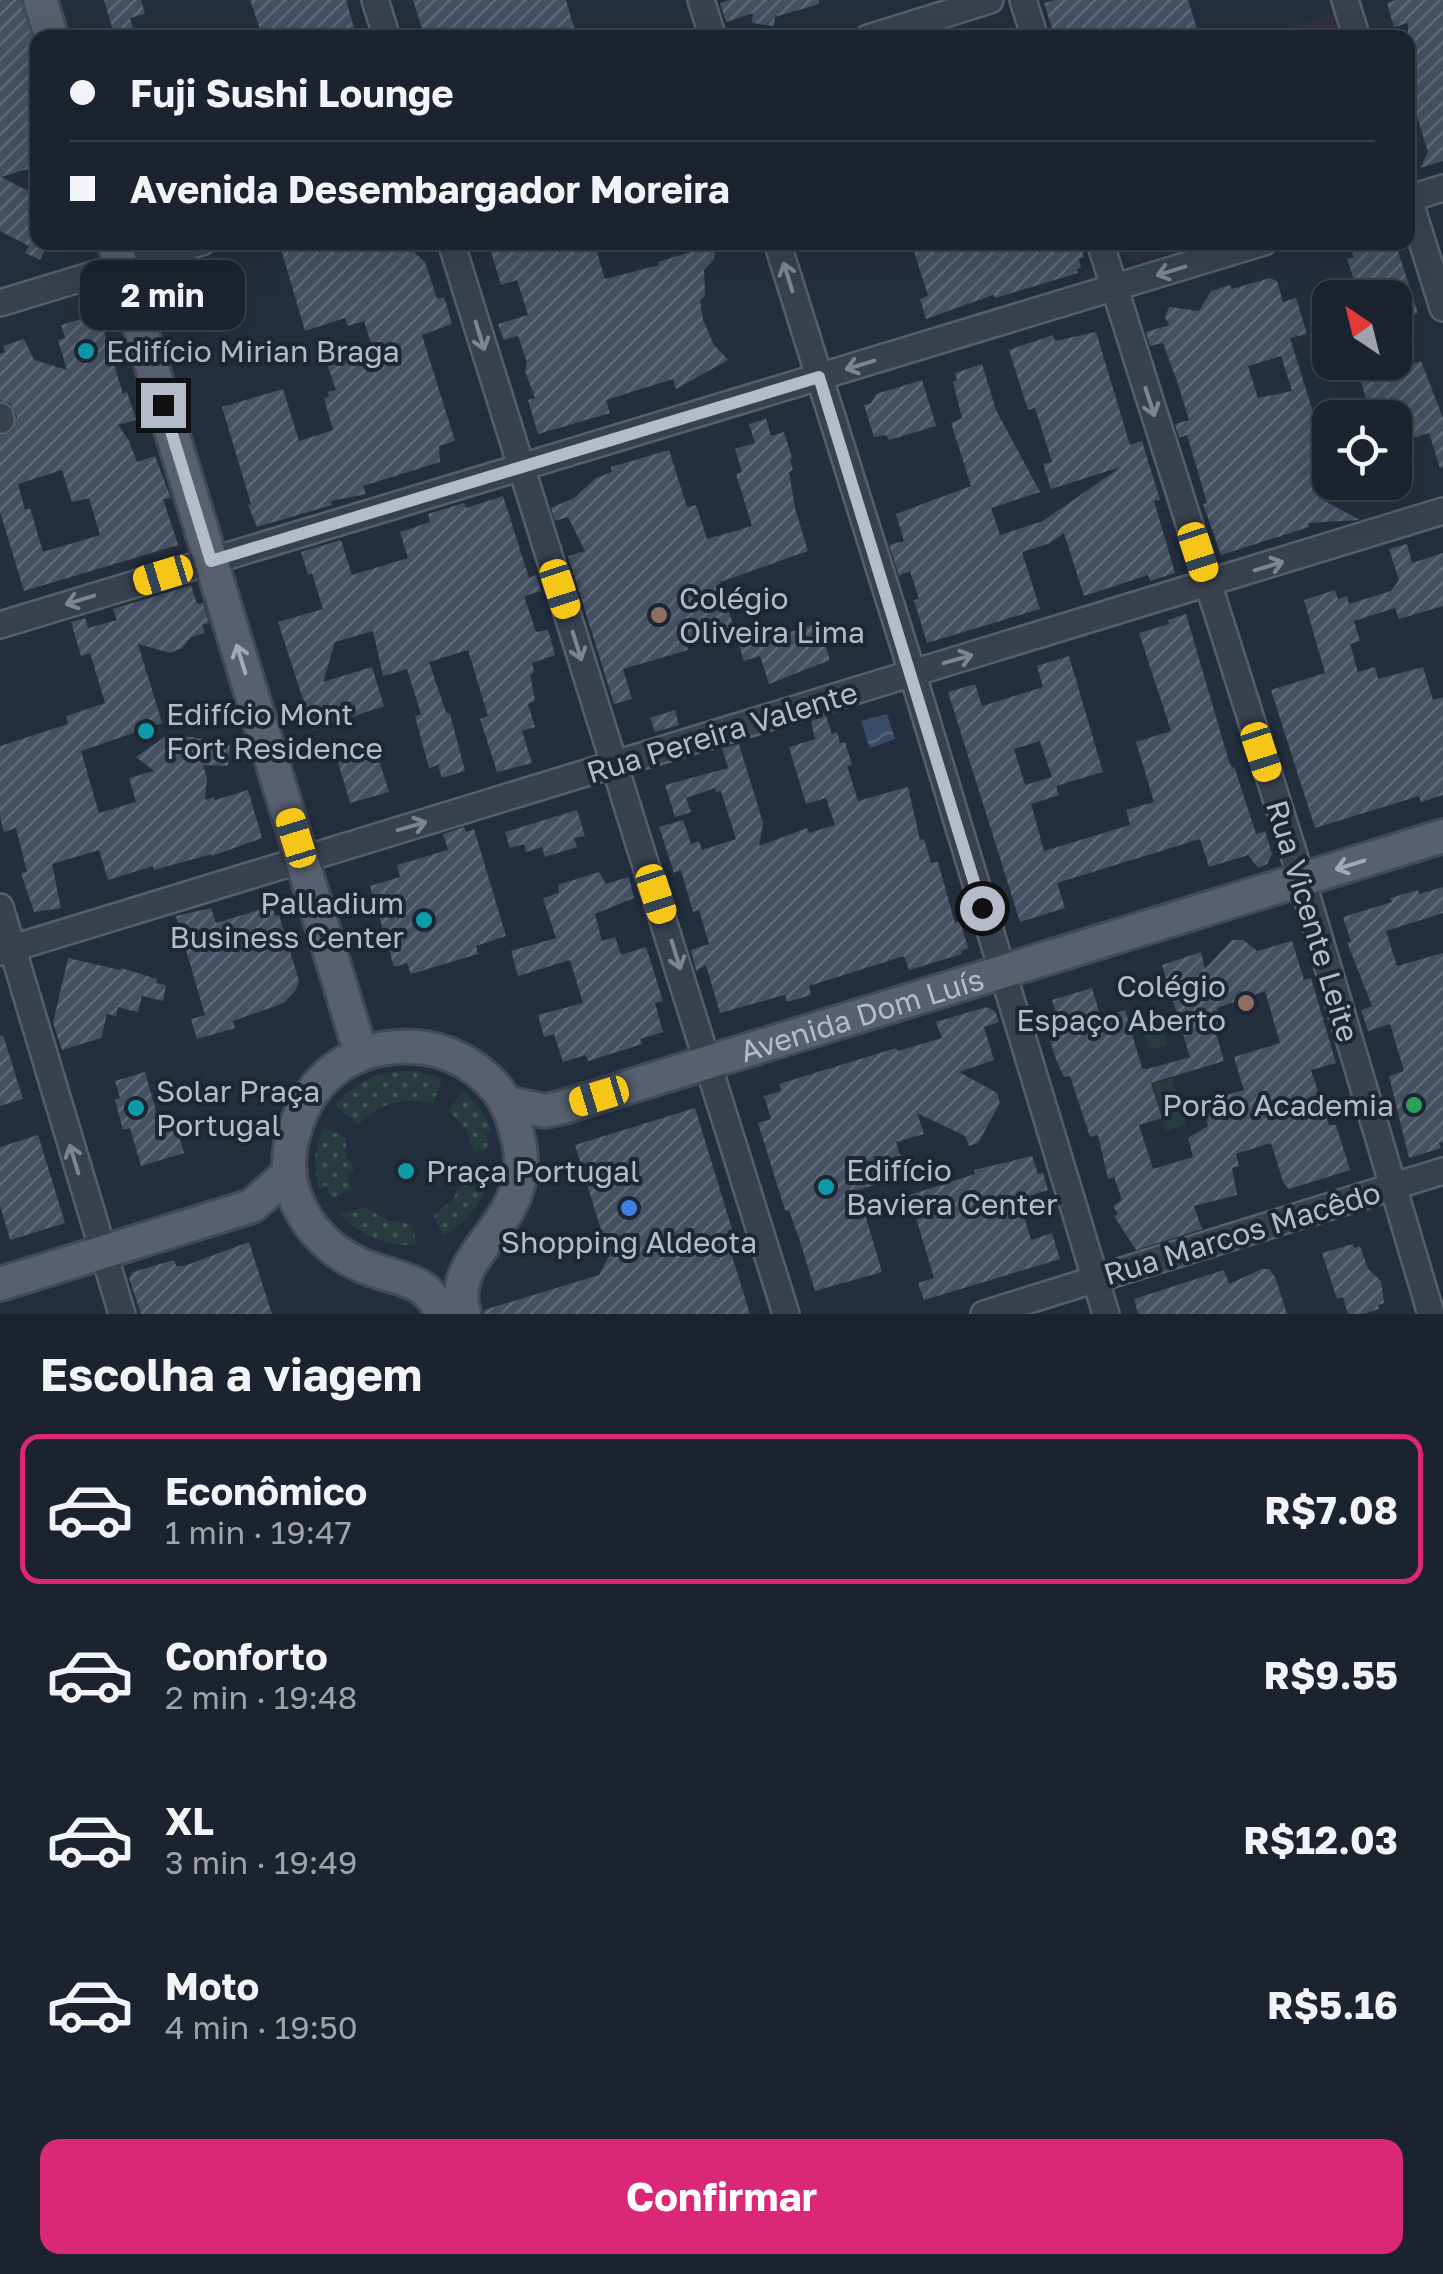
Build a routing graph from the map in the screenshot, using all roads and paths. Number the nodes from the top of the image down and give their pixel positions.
1 (40, 0) edge
2 (375, 0) edge
3 (702, 0) edge
4 (990, 0) edge
5 (1023, 0) edge
6 (1346, 0) edge
7 (49, 30) edge
8 (384, 30) edge
9 (711, 30) edge
10 (894, 30) edge
11 (1032, 30) edge
12 (1355, 30) edge
13 (1443, 188) edge
14 (1415, 196) edge
15 (1415, 220) edge
16 (150, 250) edge
17 (454, 250) edge
18 (779, 250) edge
19 (1102, 250) edge
20 (1238, 250) edge
21 (118, 255) edge
22 (1114, 288) junction
23 (0, 304) edge
24 (1443, 308) edge
25 (819, 377) junction
26 (522, 467) junction
27 (1443, 511) edge
28 (211, 561) junction
29 (1208, 584) junction
30 (0, 625) edge
31 (912, 672) junction
32 (616, 765) junction
33 (1443, 836) edge
34 (302, 859) junction
35 (1302, 880) junction
36 (0, 907) edge
37 (6, 950) edge
38 (1002, 972) junction
39 (362, 1054) junction
40 (710, 1062) junction
41 (507, 1104) junction
42 (1443, 1171) edge
43 (290, 1172) junction
44 (1392, 1186) junction
45 (103, 1252) junction
46 (1095, 1279) junction
47 (0, 1284) edge
48 (122, 1314) edge
49 (440, 1314) edge
50 (464, 1314) edge
51 (786, 1314) edge
52 (984, 1314) edge
53 (1106, 1314) edge
54 (1431, 1314) edge

1 - 7 main road
2 - 8 street
3 - 9 street
4 - 10 street
5 - 11 street
6 - 12 street
13 - 14 street
15 - 24 street
16 - 21 street
17 -> 26 street
25 -> 18 street
19 - 22 street, Rua Vicente Leite
20 -> 22 street
21 - 23 street
21 - 28 main road
22 -> 25 street
22 -> 29 street, Rua Vicente Leite
25 - 26 street
25 - 31 street
26 - 28 street
26 -> 32 street
29 -> 27 street, Rua Pereira Valente
28 -> 30 street
34 -> 28 main road
31 -> 29 street, Rua Pereira Valente
29 - 35 street, Rua Vicente Leite
31 - 32 street, Rua Pereira Valente
31 - 38 street
34 -> 32 street, Rua Pereira Valente
32 -> 40 street
33 -> 35 main road, Avenida Dom Luís
34 - 37 street, Rua Pereira Valente
34 - 39 main road
35 - 38 main road, Avenida Dom Luís
35 - 44 street, Rua Vicente Leite
36 - 37 street
45 -> 37 street
38 - 40 main road, Avenida Dom Luís
38 - 46 street
39 - 41 main road
39 - 43 main road
40 - 41 main road, Avenida Dom Luís
40 - 51 street
41 - 50 main road
42 - 44 street, Rua Marcos Macêdo
43 - 45 main road
43 - 49 main road
44 - 46 street, Rua Marcos Macêdo
44 - 54 street, Rua Vicente Leite
45 - 47 main road
45 - 48 street
46 - 52 street, Rua Marcos Macêdo
46 - 53 street

